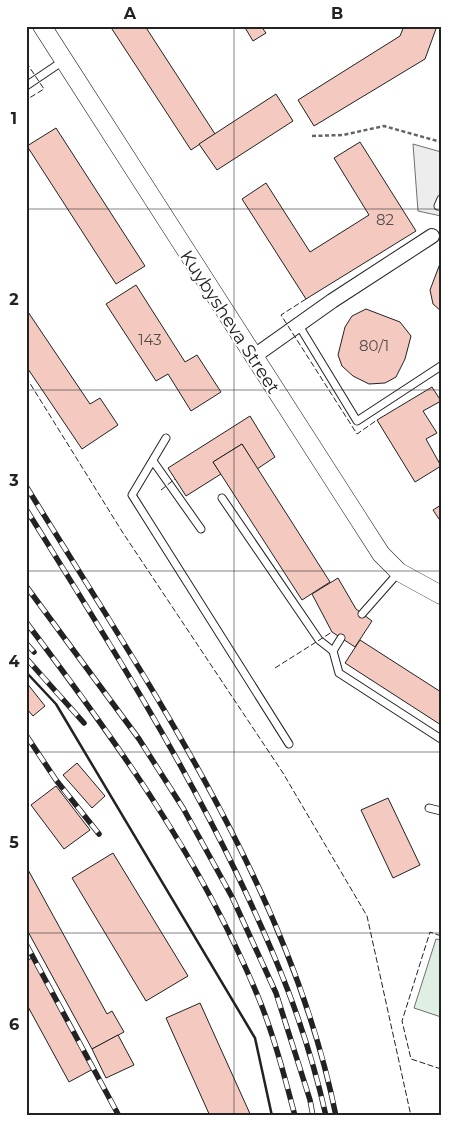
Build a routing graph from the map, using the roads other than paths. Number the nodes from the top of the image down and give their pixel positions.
1 (42, 26) edge
2 (63, 60) junction
3 (26, 86) edge
4 (432, 236) dead end
5 (298, 324) junction
6 (253, 357) junction
7 (441, 366) edge
8 (166, 438) dead end
9 (153, 461) junction
10 (222, 498) dead end
11 (201, 529) dead end
12 (399, 572) junction
13 (441, 595) edge
14 (362, 614) dead end
15 (341, 638) dead end
16 (333, 651) junction
17 (441, 740) edge
18 (289, 744) dead end
19 (429, 808) dead end
20 (441, 811) edge

1 - 2 street, Kuybysheva Street
2 - 3 lane
2 - 6 street, Kuybysheva Street
4 - 5 street
5 - 6 street
5 - 7 lane
6 - 12 street, Kuybysheva Street
8 - 9 lane
9 - 11 lane
9 - 18 lane
10 - 16 lane
12 - 13 street, Kuybysheva Street
12 - 14 lane
15 - 16 lane
16 - 17 lane
19 - 20 lane

